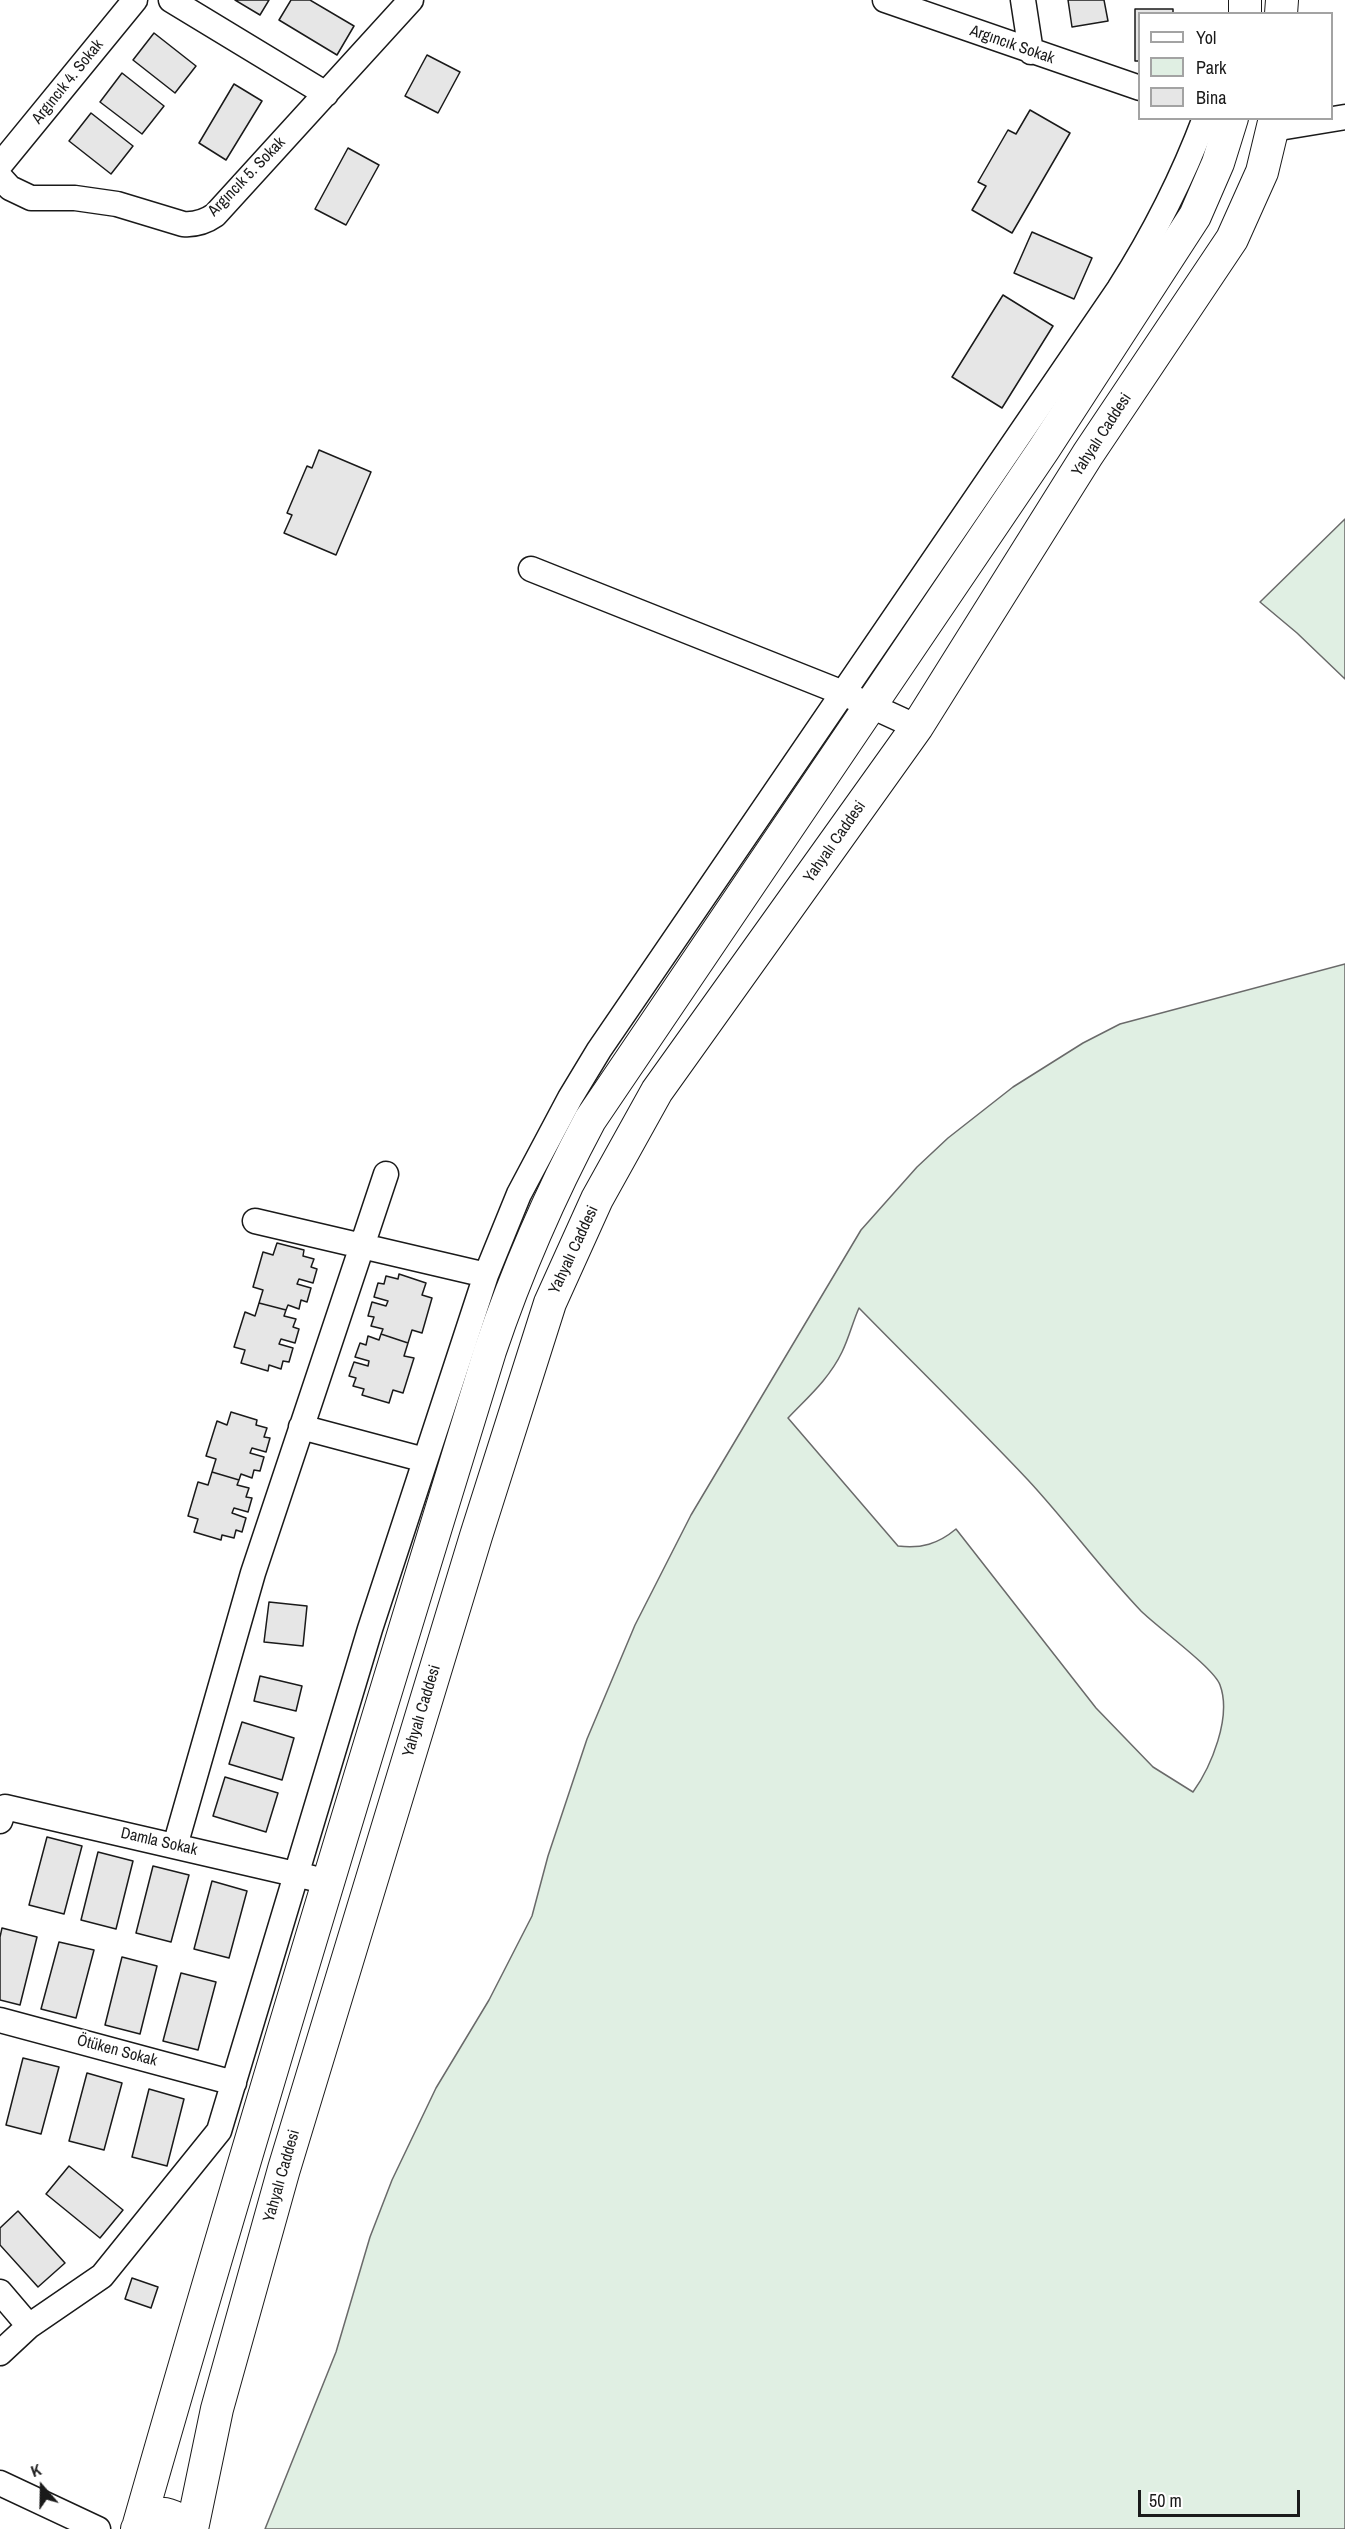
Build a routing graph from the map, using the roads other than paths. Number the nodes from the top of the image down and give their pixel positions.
1 (135, 0) edge
2 (171, 0) edge
3 (411, 0) edge
4 (885, 0) edge
5 (1023, 0) edge
6 (1031, 52) junction
7 (1138, 87) edge
8 (326, 94) junction
9 (1204, 120) edge
10 (1232, 120) edge
11 (1315, 120) edge
12 (1274, 124) edge
13 (11, 142) edge
14 (0, 165) edge
15 (0, 177) edge
16 (531, 568) dead end
17 (843, 693) junction
18 (871, 705) junction
19 (917, 727) junction
20 (386, 1174) dead end
21 (255, 1221) dead end
22 (362, 1245) junction
23 (486, 1275) junction
24 (302, 1427) junction
25 (426, 1460) junction
26 (0, 1821) edge
27 (175, 1846) junction
28 (296, 1875) junction
29 (327, 1882) junction
30 (0, 2020) edge
31 (234, 2083) junction
32 (0, 2292) edge
33 (29, 2326) junction
34 (0, 2353) edge
35 (0, 2483) edge
36 (138, 2527) edge
37 (98, 2529) edge
38 (186, 2529) edge
39 (192, 2529) edge

1 - 13 street, Argıncık 4. Sokak
2 - 8 street
3 - 8 street, Argıncık 5. Sokak
4 - 6 street, Argıncık Sokak
5 - 6 street
6 - 7 street, Argıncık Sokak
8 - 15 street, Argıncık 5. Sokak
9 - 17 street
10 - 18 main road
11 - 12 street
12 - 19 main road, Yahyalı Caddesi
13 - 14 street, Argıncık 4. Sokak
16 - 17 street
17 - 18 street
17 - 23 street
18 - 19 street
18 - 29 main road
19 - 39 main road, Yahyalı Caddesi
20 - 22 street
21 - 22 street
22 - 23 street
22 - 24 street
23 - 25 street
24 - 25 street
24 - 27 street
25 - 28 street
26 - 27 street, Damla Sokak
27 - 28 street, Damla Sokak
28 - 29 street, Damla Sokak
28 - 31 street
29 - 36 main road
30 - 31 street, Ötüken Sokak
31 - 33 street
32 - 33 street
33 - 34 street
35 - 37 street
36 - 38 main road

